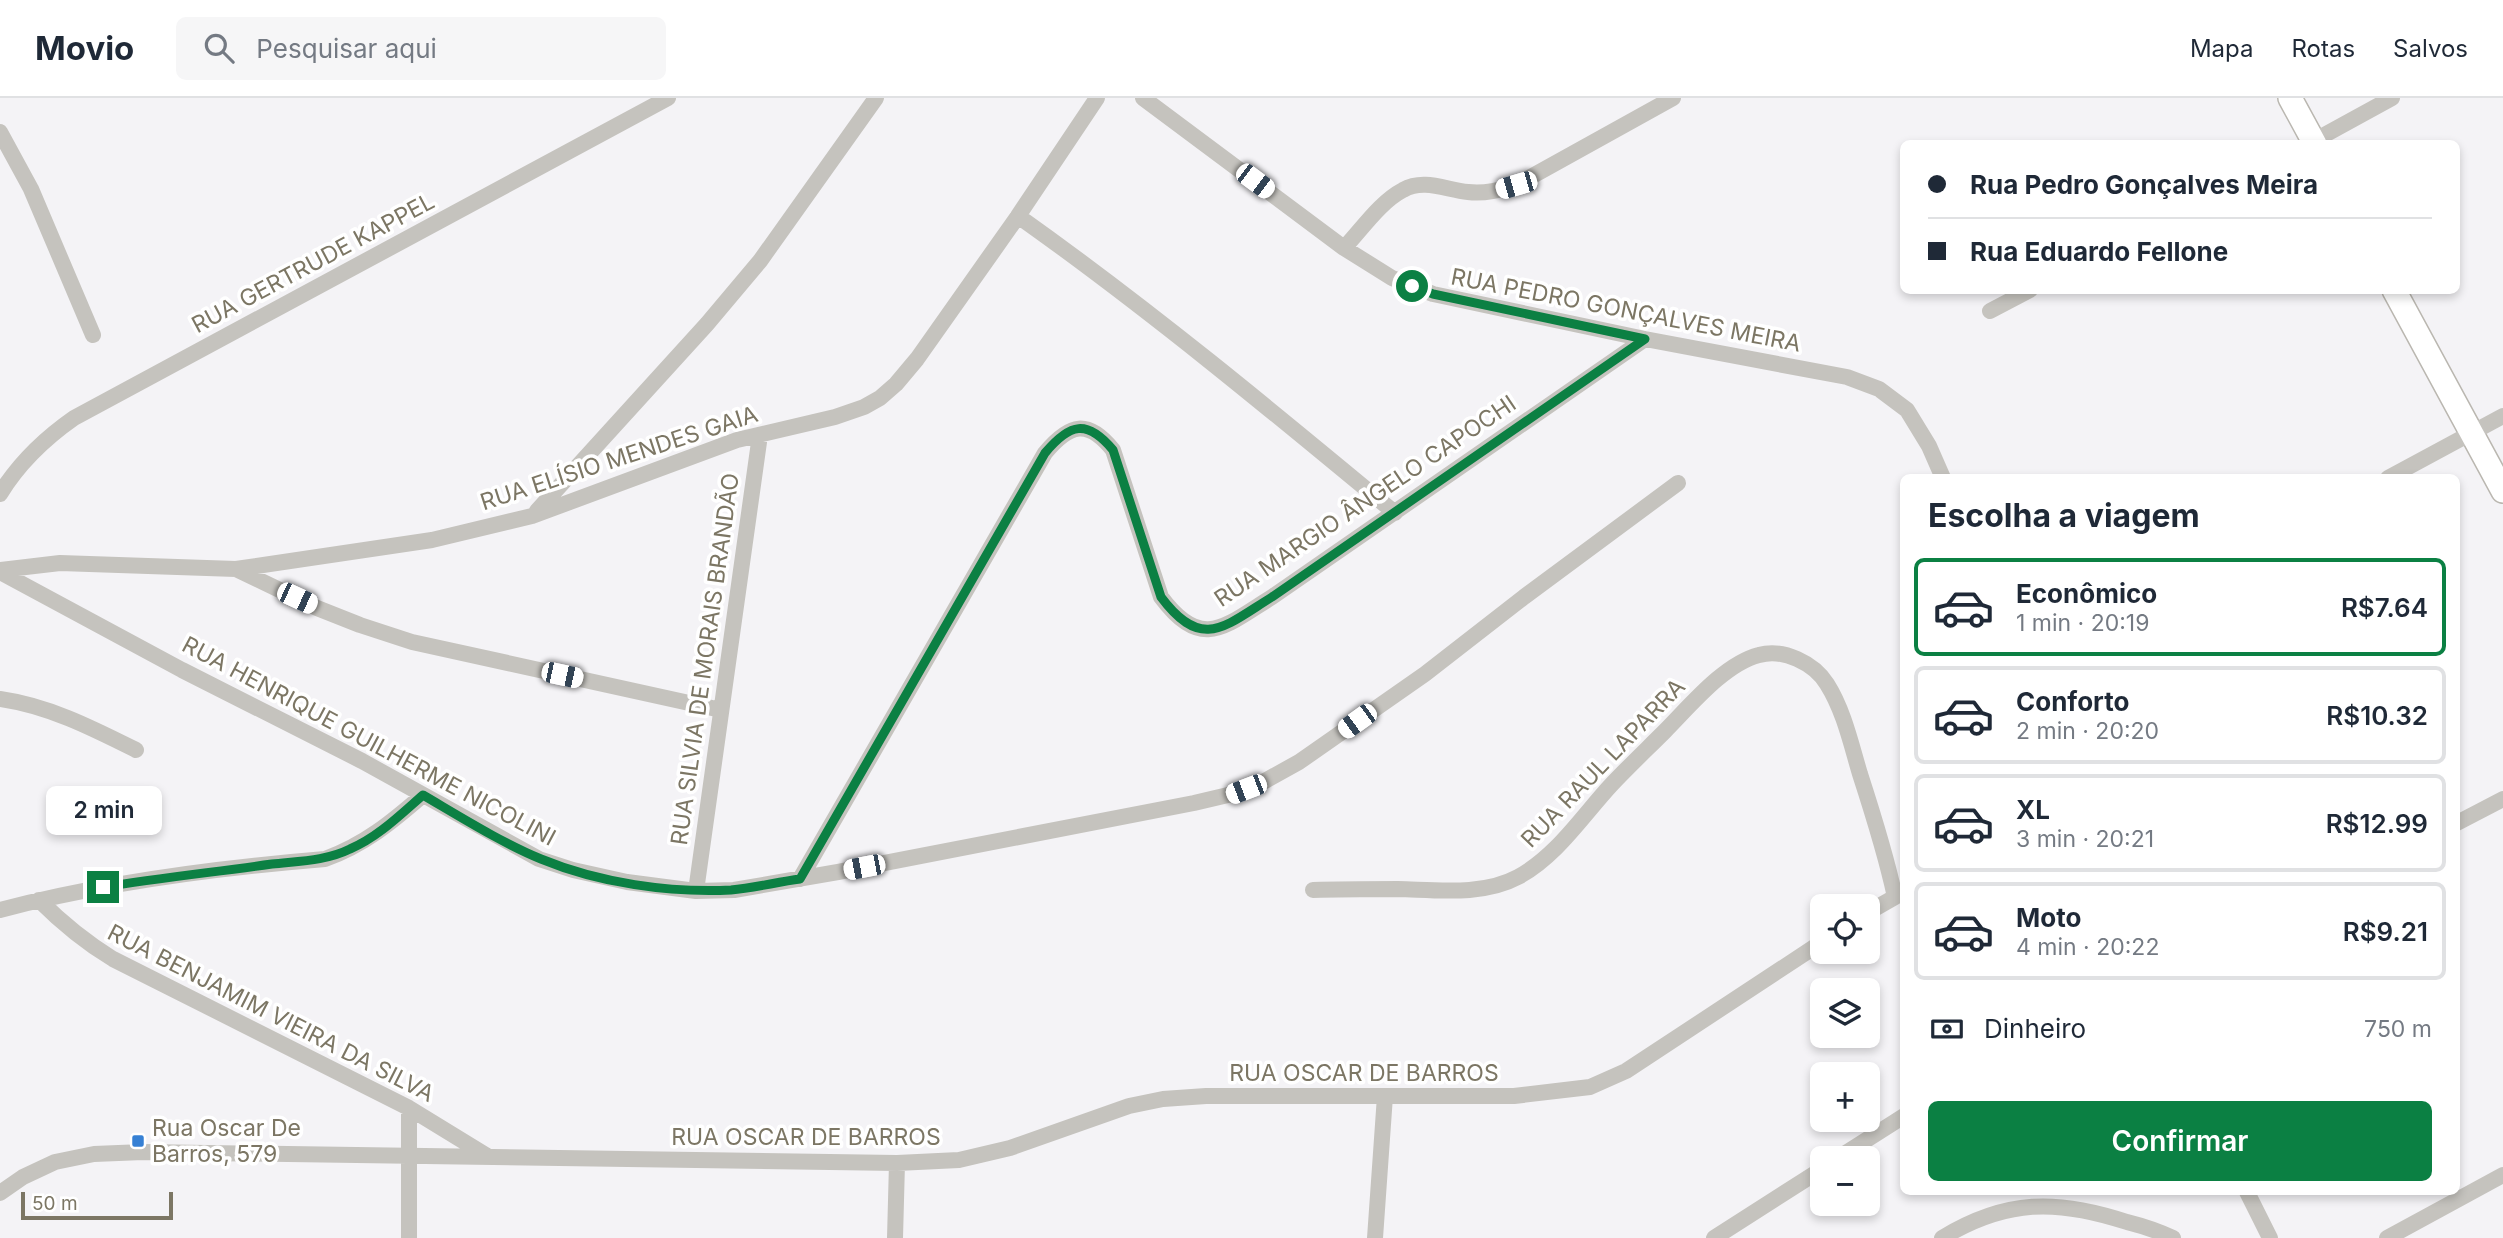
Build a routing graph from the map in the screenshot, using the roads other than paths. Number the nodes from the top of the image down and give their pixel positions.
1 (668, 98) edge
2 (876, 98) edge
3 (1097, 98) edge
4 (1143, 98) edge
5 (1673, 98) edge
6 (2290, 98) edge
7 (2392, 98) edge
8 (0, 132) edge
9 (2311, 140) edge
10 (2317, 140) edge
11 (1018, 216) junction
12 (1344, 248) junction
13 (2022, 294) edge
14 (2397, 294) edge
15 (1990, 311) dead end
16 (93, 335) dead end
17 (1645, 339) junction
18 (2503, 416) edge
19 (2471, 432) junction
20 (760, 435) junction
21 (1941, 474) edge
22 (2395, 474) edge
23 (1678, 483) dead end
24 (2503, 492) edge
25 (0, 494) edge
26 (1395, 513) junction
27 (533, 516) junction
28 (236, 569) junction
29 (0, 571) edge
30 (0, 699) edge
31 (721, 710) junction
32 (136, 750) dead end
33 (423, 795) junction
34 (2503, 799) edge
35 (2460, 821) edge
36 (800, 879) junction
37 (1314, 890) dead end
38 (696, 891) junction
39 (1899, 895) edge
40 (39, 900) junction
41 (1880, 906) edge
42 (0, 911) edge
43 (1810, 950) edge
44 (1385, 1096) junction
45 (409, 1108) junction
46 (1900, 1119) edge
47 (1857, 1146) edge
48 (408, 1157) junction
49 (489, 1157) junction
50 (897, 1163) junction
51 (2503, 1175) edge
52 (1810, 1177) edge
53 (0, 1193) edge
54 (2248, 1195) edge
55 (409, 1238) edge
56 (895, 1238) edge
57 (1375, 1238) edge
58 (1714, 1238) edge
59 (1942, 1238) edge
60 (2173, 1238) edge
61 (2270, 1238) edge
62 (2387, 1238) edge

1 - 25 street, RUA GERTRUDE KAPPEL
2 - 27 street
3 - 11 street, RUA ELÍSIO MENDES GAIA
4 - 12 street, RUA PEDRO GONÇALVES MEIRA
5 - 12 street
6 - 9 main road
7 - 10 street
8 - 16 street
11 - 20 street, RUA ELÍSIO MENDES GAIA
11 - 26 street
12 - 17 street, RUA PEDRO GONÇALVES MEIRA
13 - 15 street
14 - 19 main road
17 - 21 street, RUA PEDRO GONÇALVES MEIRA
17 - 26 street, RUA MARGIO ÂNGELO CAPOCHI
18 - 19 street
19 - 22 street
19 - 24 main road
20 - 27 street, RUA ELÍSIO MENDES GAIA
20 - 31 street, RUA SILVIA DE MORAIS BRANDÃO
23 - 36 street, RUA HENRIQUE GUILHERME NICOLINI
26 - 36 street, RUA MARGIO ÂNGELO CAPOCHI
27 - 28 street, RUA ELÍSIO MENDES GAIA
28 - 29 street, RUA ELÍSIO MENDES GAIA
28 - 31 street
29 - 33 street, RUA HENRIQUE GUILHERME NICOLINI
30 - 32 street
31 - 38 street, RUA SILVIA DE MORAIS BRANDÃO
33 - 38 street, RUA HENRIQUE GUILHERME NICOLINI
33 - 40 street
34 - 35 street
36 - 38 street, RUA HENRIQUE GUILHERME NICOLINI
37 - 39 street, RUA RAUL LAPARRA
39 - 41 street
40 - 42 street
40 - 45 street, RUA BENJAMIM VIEIRA DA SILVA
43 - 44 street, RUA OSCAR DE BARROS
44 - 50 street, RUA OSCAR DE BARROS
44 - 57 street
45 - 48 street
45 - 49 street, RUA BENJAMIM VIEIRA DA SILVA
46 - 47 street
48 - 49 street, RUA OSCAR DE BARROS
48 - 53 street, RUA OSCAR DE BARROS
48 - 55 street
49 - 50 street, RUA OSCAR DE BARROS
50 - 56 street
51 - 62 street
52 - 58 street
54 - 61 street
59 - 60 street

